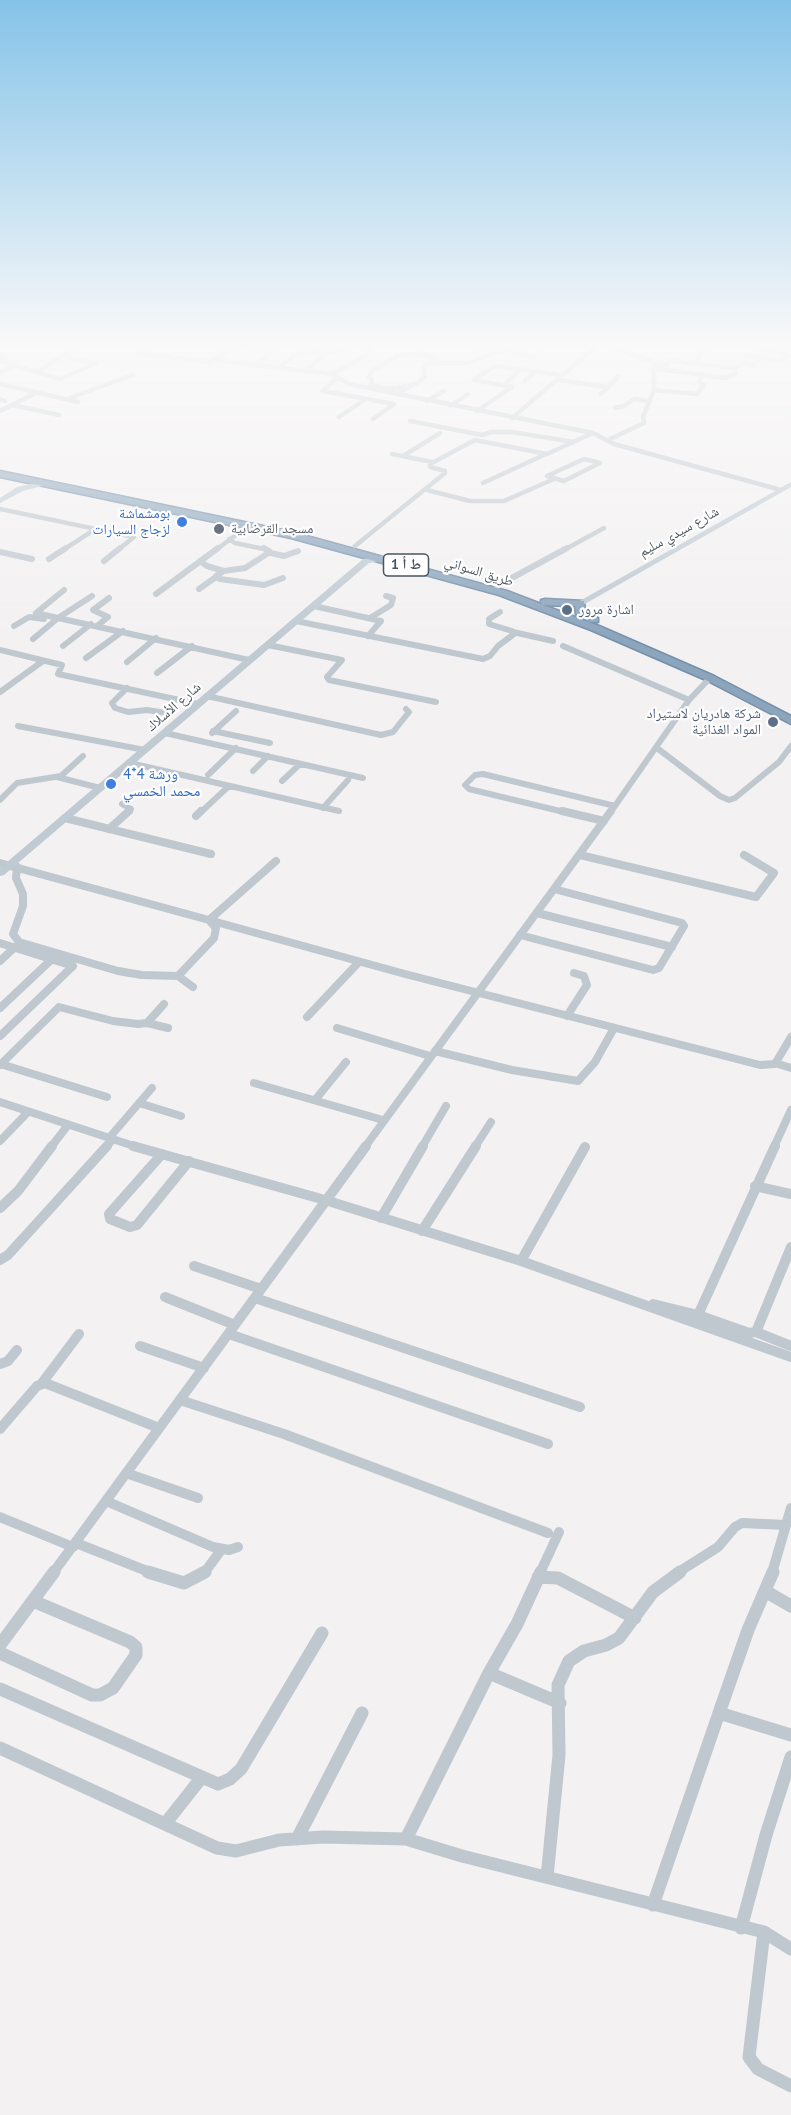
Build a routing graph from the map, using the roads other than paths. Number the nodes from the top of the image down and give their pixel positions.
1 (427, 442) edge
2 (474, 442) edge
3 (485, 442) edge
4 (574, 442) edge
5 (613, 442) edge
6 (392, 454) dead end
7 (547, 454) junction
8 (403, 456) junction
9 (432, 462) junction
10 (1, 474) edge
11 (554, 479) junction
12 (483, 483) dead end
13 (20, 484) junction
14 (788, 487) edge
15 (426, 490) junction
16 (0, 501) edge
17 (0, 509) edge
18 (249, 525) junction
19 (97, 528) junction
20 (604, 528) dead end
21 (229, 539) junction
22 (354, 546) junction
23 (298, 551) dead end
24 (0, 552) edge
25 (270, 552) junction
26 (365, 557) junction
27 (32, 559) dead end
28 (49, 559) dead end
29 (104, 561) dead end
30 (200, 561) junction
31 (224, 571) junction
32 (216, 577) junction
33 (283, 578) dead end
34 (497, 586) junction
35 (199, 589) dead end
36 (64, 590) dead end
37 (156, 594) dead end
38 (92, 596) dead end
39 (386, 596) dead end
40 (110, 598) dead end
41 (545, 602) junction
42 (580, 603) junction
43 (314, 606) junction
44 (500, 612) dead end
45 (370, 618) junction
46 (56, 620) junction
47 (594, 620) junction
48 (296, 621) junction
49 (94, 625) junction
50 (15, 626) dead end
51 (123, 631) junction
52 (513, 632) junction
53 (368, 636) junction
54 (156, 638) junction
55 (33, 639) dead end
56 (553, 641) dead end
57 (268, 645) junction
58 (63, 646) dead end
59 (192, 646) junction
60 (563, 646) dead end
61 (0, 650) edge
62 (86, 658) dead end
63 (249, 660) junction
64 (43, 661) junction
65 (127, 662) dead end
66 (157, 674) dead end
67 (710, 678) junction
68 (0, 681) edge
69 (11, 684) junction
70 (128, 688) junction
71 (742, 689) junction
72 (0, 692) edge
73 (207, 696) junction
74 (768, 699) junction
75 (690, 700) junction
76 (755, 701) junction
77 (436, 702) dead end
78 (198, 704) junction
79 (406, 709) dead end
80 (236, 711) dead end
81 (791, 711) edge
82 (166, 713) dead end
83 (791, 721) edge
84 (18, 726) dead end
85 (165, 732) junction
86 (213, 732) junction
87 (202, 741) junction
88 (270, 742) dead end
89 (791, 746) edge
90 (236, 748) junction
91 (657, 748) junction
92 (145, 750) junction
93 (84, 756) dead end
94 (268, 756) junction
95 (130, 763) junction
96 (300, 764) junction
97 (253, 771) dead end
98 (208, 775) dead end
99 (57, 777) junction
100 (363, 778) dead end
101 (348, 780) dead end
102 (282, 781) dead end
103 (229, 786) junction
104 (100, 788) junction
105 (0, 800) edge
106 (122, 804) dead end
107 (615, 806) junction
108 (323, 808) junction
109 (339, 811) dead end
110 (196, 816) dead end
111 (65, 818) junction
112 (604, 821) junction
113 (110, 829) junction
114 (211, 854) dead end
115 (580, 855) junction
116 (744, 855) dead end
117 (276, 861) dead end
118 (9, 865) edge
119 (0, 873) edge
120 (554, 890) junction
121 (537, 913) junction
122 (209, 920) junction
123 (520, 935) junction
124 (0, 943) edge
125 (15, 947) junction
126 (672, 947) junction
127 (52, 958) junction
128 (0, 960) edge
129 (359, 962) junction
130 (574, 973) dead end
131 (178, 976) junction
132 (193, 987) dead end
133 (477, 992) junction
134 (164, 1004) dead end
135 (0, 1008) edge
136 (567, 1016) junction
137 (307, 1017) dead end
138 (147, 1023) junction
139 (168, 1028) dead end
140 (614, 1028) junction
141 (336, 1029) dead end
142 (0, 1036) edge
143 (791, 1036) edge
144 (433, 1053) junction
145 (346, 1062) dead end
146 (776, 1063) junction
147 (0, 1064) edge
148 (791, 1068) edge
149 (254, 1083) dead end
150 (152, 1088) dead end
151 (107, 1097) dead end
152 (315, 1100) junction
153 (0, 1102) edge
154 (139, 1103) junction
155 (446, 1106) dead end
156 (791, 1110) edge
157 (28, 1112) junction
158 (181, 1116) dead end
159 (383, 1120) junction
160 (491, 1122) dead end
161 (68, 1125) junction
162 (111, 1138) junction
163 (0, 1141) edge
164 (585, 1147) dead end
165 (162, 1154) junction
166 (189, 1161) junction
167 (755, 1186) junction
168 (791, 1194) edge
169 (325, 1200) junction
170 (0, 1208) edge
171 (381, 1218) junction
172 (422, 1231) junction
173 (791, 1247) edge
174 (0, 1260) edge
175 (521, 1261) junction
176 (194, 1266) dead end
177 (258, 1293) junction
178 (165, 1297) dead end
179 (634, 1302) junction
180 (698, 1315) junction
181 (232, 1329) junction
182 (756, 1332) junction
183 (79, 1334) dead end
184 (140, 1346) dead end
185 (791, 1346) edge
186 (17, 1350) dead end
187 (791, 1357) edge
188 (0, 1364) edge
189 (204, 1368) junction
190 (42, 1383) junction
191 (180, 1400) junction
192 (580, 1407) dead end
193 (159, 1428) junction
194 (0, 1429) edge
195 (548, 1444) dead end
196 (126, 1473) junction
197 (198, 1498) dead end
198 (106, 1501) junction
199 (791, 1508) edge
200 (0, 1517) edge
201 (787, 1529) edge
202 (75, 1545) junction
203 (238, 1547) dead end
204 (222, 1549) junction
205 (538, 1577) junction
206 (765, 1591) junction
207 (33, 1601) junction
208 (791, 1606) edge
209 (635, 1618) junction
210 (322, 1634) dead end
211 (0, 1645) edge
212 (0, 1653) edge
213 (489, 1673) junction
214 (0, 1689) edge
215 (560, 1703) junction
216 (362, 1713) dead end
217 (719, 1713) junction
218 (791, 1735) edge
219 (0, 1748) edge
220 (791, 1757) edge
221 (202, 1777) junction
222 (165, 1824) junction
223 (297, 1839) junction
224 (406, 1839) junction
225 (547, 1877) junction
226 (653, 1905) junction
227 (741, 1928) junction
228 (764, 1932) junction
229 (791, 1949) edge
230 (791, 2086) edge

1 - 8 street
2 - 9 street
3 - 7 street
4 - 7 street
5 - 14 street
6 - 8 street
7 - 12 street
8 - 9 street
9 - 15 street
10 - 13 highway, طريق السواني / ط أ 1
10 - 22 highway, طريق السواني / ط أ 1
11 - 11 street
11 - 15 street
13 - 16 street
13 - 18 highway, طريق السواني / ط أ 1
14 - 42 street, شارع سيدي سليم
15 - 22 street
17 - 19 street
18 - 21 street
18 - 26 highway, طريق السواني / ط أ 1
19 - 28 street
19 - 29 street
20 - 34 street
21 - 25 street
21 - 30 street
22 - 34 highway, طريق السواني / ط أ 1
23 - 25 street
24 - 27 street
25 - 31 street
26 - 43 street, شارع الأسلاك
26 - 67 highway, طريق السواني / ط أ 1
30 - 31 street
30 - 37 street
31 - 32 street
32 - 33 street
32 - 35 street
34 - 41 highway, طريق السواني / ط أ 1
36 - 46 street
38 - 46 street
39 - 45 street
40 - 49 street
41 - 42 highway
41 - 47 highway, طريق السواني / ط أ 1
42 - 47 highway
43 - 45 street
43 - 48 street, شارع الأسلاك
44 - 52 street
45 - 53 street
46 - 49 street
46 - 50 street
46 - 55 street
47 - 71 highway, طريق السواني / ط أ 1
48 - 53 street
48 - 57 street, شارع الأسلاك
49 - 51 street
49 - 58 street
51 - 54 street
51 - 62 street
52 - 53 street
52 - 56 street
54 - 59 street
54 - 65 street
57 - 63 street, شارع الأسلاك
57 - 77 street
59 - 63 street
59 - 66 street
60 - 75 street
61 - 64 street
63 - 73 street, شارع الأسلاك
64 - 69 street
64 - 70 street
67 - 71 highway, طريق السواني / ط أ 1
67 - 75 street
68 - 69 street
69 - 72 street
70 - 78 street
70 - 82 street
71 - 74 highway, طريق السواني / ط أ 1
71 - 76 highway, طريق السواني / ط أ 1
73 - 78 street, شارع الأسلاك
73 - 79 street
74 - 76 highway
74 - 81 highway, طريق السواني / ط أ 1
75 - 91 street
76 - 83 highway, طريق السواني / ط أ 1
78 - 85 street, شارع الأسلاك
80 - 86 street
84 - 92 street
85 - 87 street
85 - 92 street, شارع الأسلاك
86 - 87 street
86 - 88 street
87 - 90 street
89 - 91 street
90 - 94 street
90 - 98 street
91 - 107 street
92 - 95 street, شارع الأسلاك
93 - 99 street
94 - 96 street
94 - 97 street
95 - 103 street
95 - 104 street, شارع الأسلاك
96 - 100 street
96 - 102 street
99 - 104 street
99 - 105 street
101 - 108 street
103 - 108 street
103 - 110 street
104 - 111 street, شارع الأسلاك
106 - 113 street
107 - 112 street
107 - 112 street
108 - 109 street
111 - 113 street
111 - 118 street, شارع الأسلاك
112 - 115 street
113 - 114 street
115 - 116 street
115 - 120 street
117 - 122 street
118 - 119 street, شارع الأسلاك
118 - 122 street
118 - 131 street
120 - 121 street
120 - 126 street
121 - 123 street
121 - 126 street
122 - 129 street
122 - 131 street
123 - 126 street
123 - 133 street
124 - 125 street
125 - 127 street
125 - 128 street
127 - 135 street
127 - 142 street
129 - 133 street
129 - 137 street
130 - 136 street
131 - 132 street
133 - 136 street
133 - 144 street
134 - 138 street
136 - 140 street
138 - 139 street
138 - 147 street
140 - 144 street
140 - 146 street
141 - 144 street
143 - 146 street
144 - 159 street
145 - 152 street
146 - 148 street
147 - 151 street
149 - 152 street
150 - 154 street
152 - 159 street
153 - 157 street
154 - 158 street
154 - 162 street
155 - 171 street
156 - 167 street
157 - 161 street
157 - 163 street
159 - 169 street
160 - 172 street
161 - 162 street
161 - 170 street
162 - 165 street
162 - 174 street
164 - 175 street
165 - 166 street
165 - 166 street
166 - 169 street
167 - 168 street
167 - 180 street
169 - 171 street
169 - 177 street
171 - 172 street
172 - 175 street
173 - 182 street
175 - 179 street
176 - 177 street
177 - 181 street
177 - 192 street
178 - 181 street
179 - 180 street
179 - 187 street
180 - 182 street
181 - 189 street
181 - 195 street
182 - 185 street
183 - 190 street
184 - 189 street
186 - 188 street
189 - 191 street
190 - 193 street
190 - 194 street
191 - 193 street
191 - 205 street
193 - 196 street
196 - 197 street
196 - 198 street
198 - 202 street
198 - 204 street
199 - 201 street
200 - 202 street
201 - 206 street
201 - 209 street
202 - 204 street
202 - 207 street
203 - 204 street
205 - 209 street
205 - 213 street
206 - 208 street
206 - 217 street
207 - 211 street
207 - 212 street
209 - 215 street
210 - 221 street
213 - 215 street
213 - 224 street
214 - 221 street
215 - 225 street
216 - 223 street
217 - 218 street
217 - 226 street
219 - 222 street
220 - 227 street
221 - 222 street
222 - 223 street
223 - 224 street
224 - 225 street
225 - 226 street
226 - 227 street
227 - 228 street
228 - 229 street
228 - 230 street

